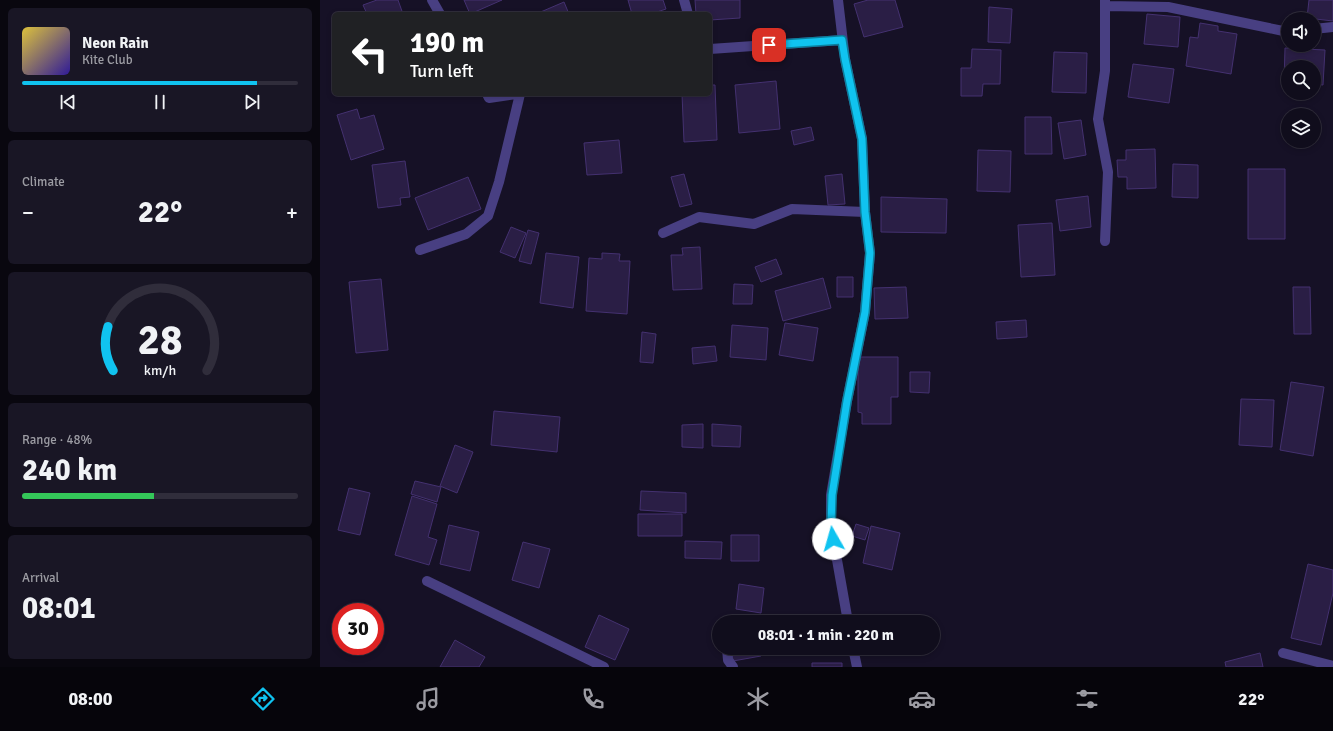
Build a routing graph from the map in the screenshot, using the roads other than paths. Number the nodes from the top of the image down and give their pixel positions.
1 (432, 0) edge
2 (684, 0) edge
3 (838, 0) edge
4 (1105, 3) edge
5 (439, 12) edge
6 (687, 12) edge
7 (1333, 27) edge
8 (1321, 28) edge
9 (1281, 31) edge
10 (842, 40) junction
11 (712, 49) edge
12 (488, 96) edge
13 (502, 96) edge
14 (520, 96) edge
15 (865, 212) junction
16 (663, 233) dead end
17 (1106, 241) dead end
18 (420, 250) dead end
19 (427, 581) dead end
20 (847, 615) edge
21 (1283, 653) dead end
22 (728, 655) edge
23 (854, 655) edge
24 (1333, 666) edge
25 (604, 667) edge
26 (733, 667) edge
27 (857, 667) edge

1 - 5 street
2 - 6 street
3 - 10 street
4 - 9 street
4 - 17 street
7 - 8 street
10 - 11 street
10 - 15 street
12 - 13 street
14 - 18 street
15 - 16 street
15 - 20 street
19 - 25 street
21 - 24 street
22 - 26 street
23 - 27 street

